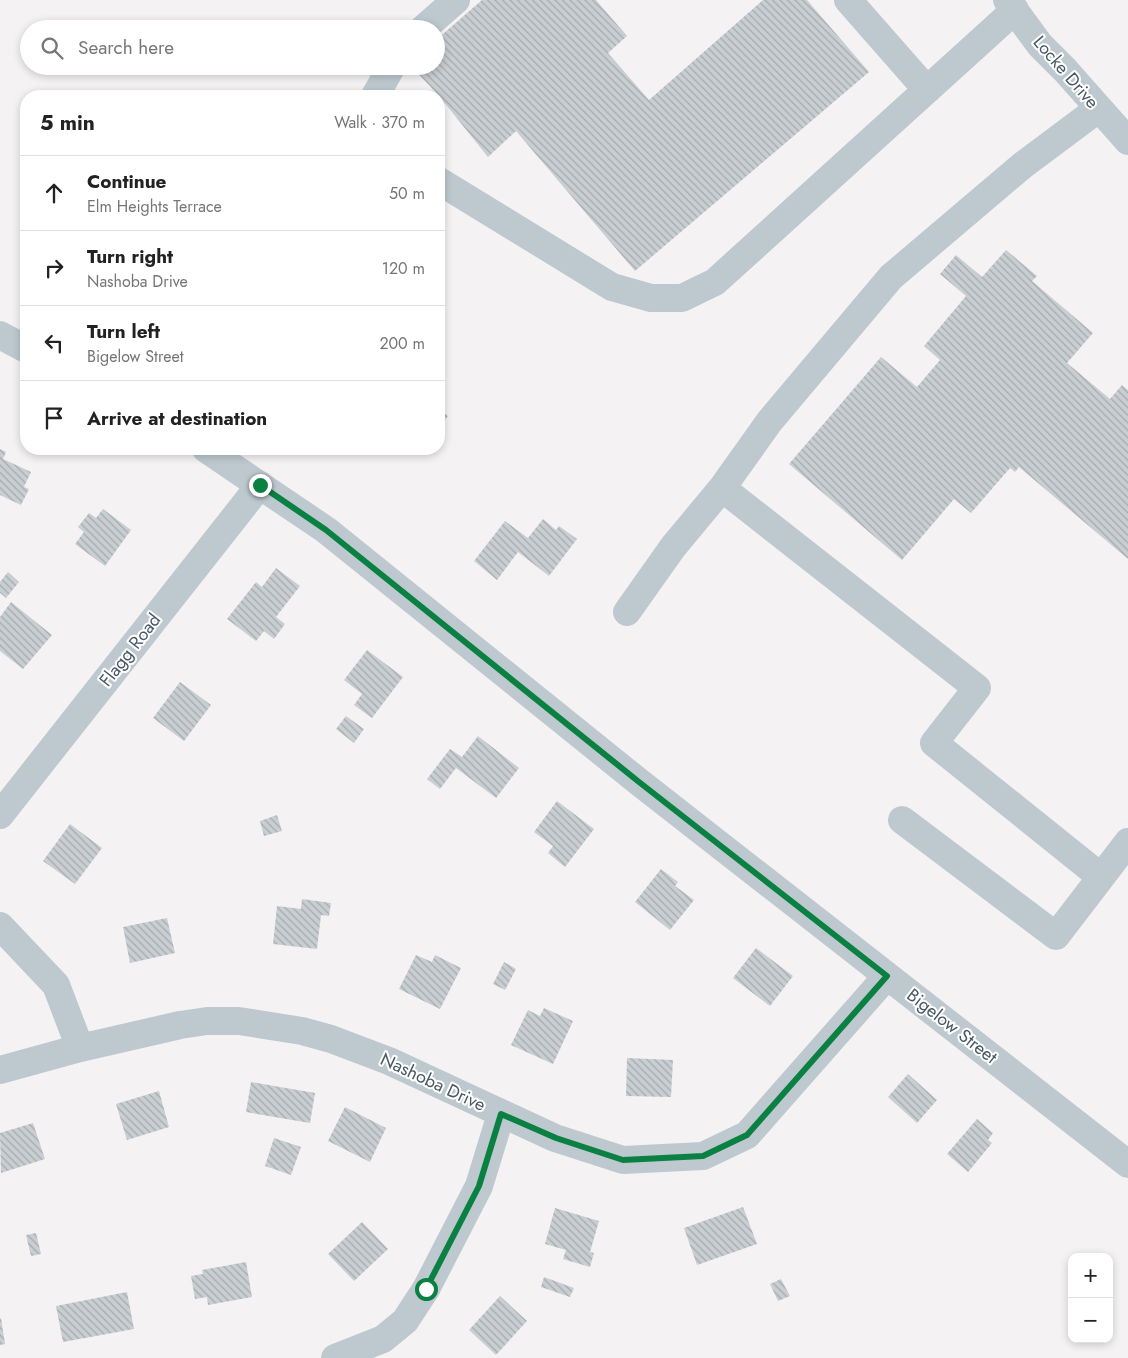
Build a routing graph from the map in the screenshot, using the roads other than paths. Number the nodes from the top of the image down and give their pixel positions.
1 (456, 0) edge
2 (848, 0) edge
3 (1011, 5) edge
4 (433, 20) edge
5 (387, 75) edge
6 (378, 90) edge
7 (927, 90) junction
8 (1098, 109) junction
9 (1128, 142) edge
10 (445, 186) edge
11 (0, 335) edge
12 (20, 346) edge
13 (215, 455) edge
14 (260, 485) junction
15 (722, 488) junction
16 (627, 612) dead end
17 (0, 815) edge
18 (902, 820) dead end
19 (1128, 842) edge
20 (1101, 877) junction
21 (0, 926) edge
22 (887, 976) junction
23 (80, 1048) junction
24 (0, 1070) edge
25 (501, 1114) junction
26 (1128, 1164) edge
27 (335, 1358) edge

1 - 4 street
2 - 7 street
3 - 7 street
3 - 8 street, Locke Drive
5 - 6 street
7 - 10 street
8 - 9 street, Locke Drive
8 - 15 street
11 - 12 street
13 - 14 street, Bigelow Street
14 - 17 street, Flagg Road
14 - 22 street, Bigelow Street
15 - 16 street
15 - 20 street
18 - 20 street
19 - 20 street
21 - 23 street
22 - 25 street, Nashoba Drive
22 - 26 street, Bigelow Street
23 - 24 street, Nashoba Drive
23 - 25 street, Nashoba Drive
25 - 27 street

